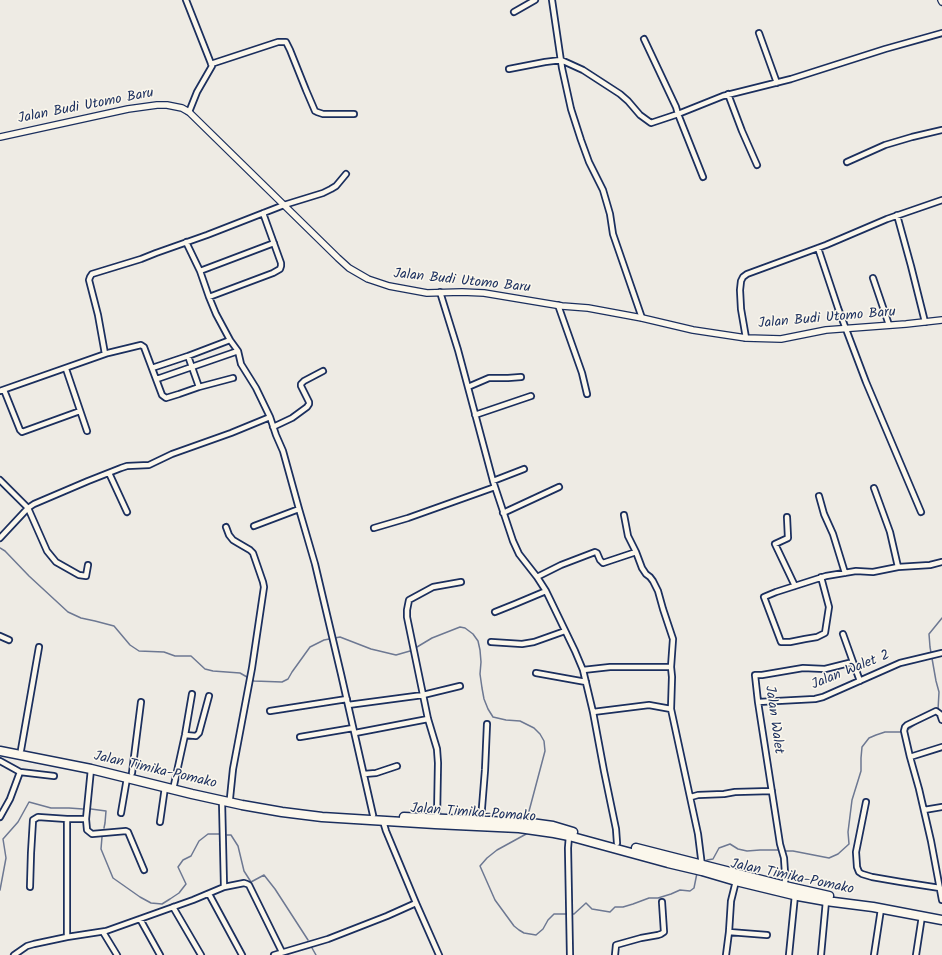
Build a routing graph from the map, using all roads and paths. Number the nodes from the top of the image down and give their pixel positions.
1 (186, 0) edge
2 (535, 0) edge
3 (552, 0) edge
4 (514, 12) dead end
5 (760, 33) dead end
6 (942, 33) edge
7 (644, 38) dead end
8 (561, 60) junction
9 (212, 64) junction
10 (509, 69) dead end
11 (777, 83) junction
12 (728, 94) junction
13 (189, 112) junction
14 (354, 114) dead end
15 (678, 114) junction
16 (942, 130) edge
17 (0, 137) edge
18 (846, 162) dead end
19 (757, 165) dead end
20 (346, 174) dead end
21 (703, 177) dead end
22 (942, 200) edge
23 (284, 205) junction
24 (263, 213) junction
25 (897, 215) junction
26 (186, 242) junction
27 (274, 243) junction
28 (818, 248) junction
29 (200, 271) junction
30 (873, 278) dead end
31 (440, 292) junction
32 (209, 297) junction
33 (558, 305) junction
34 (642, 318) junction
35 (942, 320) edge
36 (925, 322) junction
37 (889, 325) junction
38 (845, 328) junction
39 (746, 338) junction
40 (230, 340) junction
41 (238, 351) junction
42 (105, 354) junction
43 (188, 356) junction
44 (192, 367) junction
45 (152, 368) junction
46 (66, 369) junction
47 (323, 371) dead end
48 (520, 377) dead end
49 (234, 378) dead end
50 (156, 379) junction
51 (199, 387) junction
52 (468, 387) junction
53 (2, 390) edge
54 (587, 394) dead end
55 (531, 396) dead end
56 (80, 411) junction
57 (475, 415) junction
58 (270, 417) junction
59 (274, 426) junction
60 (87, 431) dead end
61 (524, 469) dead end
62 (109, 473) junction
63 (0, 480) edge
64 (493, 481) junction
65 (495, 487) junction
66 (559, 487) dead end
67 (874, 488) dead end
68 (819, 496) dead end
69 (28, 508) junction
70 (298, 509) junction
71 (127, 512) dead end
72 (921, 512) dead end
73 (503, 513) junction
74 (624, 515) dead end
75 (787, 517) dead end
76 (254, 526) dead end
77 (226, 528) dead end
78 (374, 528) dead end
79 (0, 538) edge
80 (636, 552) junction
81 (942, 562) edge
82 (88, 565) dead end
83 (898, 566) junction
84 (845, 573) junction
85 (537, 577) junction
86 (821, 577) junction
87 (461, 582) dead end
88 (795, 586) junction
89 (546, 590) junction
90 (495, 612) dead end
91 (565, 631) junction
92 (843, 634) dead end
93 (0, 636) edge
94 (9, 640) dead end
95 (491, 642) dead end
96 (39, 647) dead end
97 (942, 653) edge
98 (853, 662) junction
99 (671, 667) junction
100 (583, 670) junction
101 (536, 672) dead end
102 (860, 680) junction
103 (586, 682) junction
104 (460, 686) dead end
105 (192, 694) dead end
106 (423, 695) junction
107 (209, 696) dead end
108 (347, 699) junction
109 (140, 702) dead end
110 (758, 702) junction
111 (348, 705) junction
112 (671, 709) junction
113 (270, 711) dead end
114 (593, 712) junction
115 (428, 719) junction
116 (942, 720) edge
117 (487, 724) dead end
118 (353, 728) junction
119 (355, 734) junction
120 (185, 736) junction
121 (300, 737) dead end
122 (0, 746) edge
123 (942, 747) edge
124 (21, 750) junction
125 (0, 751) edge
126 (910, 757) junction
127 (0, 761) edge
128 (397, 766) dead end
129 (91, 769) junction
130 (20, 772) junction
131 (364, 774) junction
132 (54, 776) dead end
133 (129, 776) junction
134 (174, 785) junction
135 (165, 787) junction
136 (772, 791) junction
137 (691, 797) junction
138 (226, 799) junction
139 (866, 802) dead end
140 (942, 807) edge
141 (924, 810) junction
142 (121, 813) dead end
143 (373, 815) junction
144 (0, 817) edge
145 (437, 818) junction
146 (67, 819) junction
147 (86, 819) junction
148 (480, 820) junction
149 (383, 821) junction
150 (160, 822) dead end
151 (569, 836) junction
152 (617, 843) junction
153 (678, 862) junction
154 (702, 866) junction
155 (144, 870) dead end
156 (736, 881) junction
157 (785, 886) junction
158 (30, 887) dead end
159 (224, 887) junction
160 (940, 888) junction
161 (209, 894) junction
162 (795, 895) junction
163 (942, 900) edge
164 (826, 901) junction
165 (662, 902) dead end
166 (416, 903) junction
167 (173, 907) junction
168 (880, 909) junction
169 (942, 914) edge
170 (922, 916) junction
171 (140, 919) junction
172 (942, 920) edge
173 (103, 932) junction
174 (729, 932) junction
175 (767, 934) dead end
176 (67, 937) junction
177 (282, 952) junction
178 (14, 955) edge
179 (117, 955) edge
180 (160, 955) edge
181 (201, 955) edge
182 (242, 955) edge
183 (274, 955) edge
184 (439, 955) edge
185 (570, 955) edge
186 (614, 955) edge
187 (726, 955) edge
188 (789, 955) edge
189 (821, 955) edge
190 (874, 955) edge
191 (916, 955) edge

1 - 9 street
2 - 4 street
3 - 8 street
5 - 11 street
6 - 11 street
7 - 15 street
8 - 10 street
8 - 15 street
8 - 34 street
9 - 13 street
9 - 14 street
11 - 12 street
12 - 15 street
12 - 19 street
13 - 17 street, Jalan Budi Utomo Baru
13 - 23 street, Jalan Budi Utomo Baru
15 - 21 street
16 - 18 street
20 - 23 street
22 - 25 street
23 - 24 street
23 - 31 street, Jalan Budi Utomo Baru
24 - 26 street
24 - 27 street
25 - 28 street
25 - 36 street
26 - 29 street
26 - 42 street
27 - 29 street
27 - 32 street
28 - 38 street
28 - 39 street
29 - 32 street
30 - 37 street
31 - 33 street, Jalan Budi Utomo Baru
31 - 52 street
32 - 40 street
33 - 34 street, Jalan Budi Utomo Baru
33 - 54 street
34 - 39 street, Jalan Budi Utomo Baru
35 - 36 street, Jalan Budi Utomo Baru
36 - 37 street, Jalan Budi Utomo Baru
37 - 38 street, Jalan Budi Utomo Baru
38 - 39 street, Jalan Budi Utomo Baru
38 - 72 street
40 - 41 street
40 - 43 street
41 - 44 street
41 - 58 street
42 - 45 street
42 - 46 street
43 - 44 street
43 - 45 street
44 - 50 street
44 - 51 street
45 - 50 street
46 - 53 street
46 - 56 street
47 - 59 street
48 - 52 street
49 - 51 street
50 - 51 street
52 - 57 street
53 - 56 street
55 - 57 street
56 - 60 street
57 - 64 street
58 - 59 street
58 - 62 street
59 - 70 street
61 - 64 street
62 - 69 street
62 - 71 street
63 - 69 street
64 - 65 street
65 - 73 street
65 - 78 street
66 - 73 street
67 - 83 street
68 - 84 street
69 - 79 street
69 - 82 street
70 - 76 street
70 - 108 street
73 - 85 street
74 - 80 street
75 - 88 street
77 - 138 street
80 - 85 street
80 - 99 street
81 - 83 street
83 - 84 street
84 - 86 street
85 - 89 street
86 - 88 street
86 - 88 street
87 - 106 street
89 - 90 street
89 - 91 street
91 - 95 street
91 - 100 street
92 - 98 street
93 - 94 street
96 - 124 street
97 - 102 street, Jalan Walet 2
98 - 102 street
98 - 110 street, Jalan Walet
99 - 100 street
99 - 112 street
100 - 103 street
101 - 103 street
102 - 110 street, Jalan Walet 2
103 - 114 street
104 - 106 street
105 - 120 street
106 - 111 street
106 - 115 street
107 - 120 street
108 - 111 street
108 - 113 street
109 - 133 street
110 - 136 street, Jalan Walet
111 - 118 street
112 - 114 street
112 - 137 street
114 - 152 street
115 - 119 street
115 - 145 street
116 - 126 street
117 - 148 street
118 - 119 street
118 - 121 street
119 - 131 street
120 - 134 street
122 - 124 highway, Jalan Timika-Pomako
123 - 126 street
124 - 133 highway, Jalan Timika-Pomako
125 - 129 highway, Jalan Timika-Pomako
126 - 141 street
127 - 130 street
128 - 131 street
129 - 133 highway, Jalan Timika-Pomako
129 - 147 street
130 - 132 street
130 - 144 street
131 - 143 street
133 - 134 highway, Jalan Timika-Pomako
133 - 135 highway, Jalan Timika-Pomako
133 - 142 street
134 - 138 highway, Jalan Timika-Pomako
135 - 138 highway, Jalan Timika-Pomako
135 - 150 street
136 - 137 street
136 - 157 street, Jalan Walet
137 - 154 street
138 - 143 highway, Jalan Timika-Pomako
138 - 149 highway, Jalan Timika-Pomako
138 - 159 street
139 - 160 street
140 - 141 street
141 - 160 street
143 - 145 highway, Jalan Timika-Pomako
145 - 148 highway, Jalan Timika-Pomako
146 - 147 street
146 - 158 street
146 - 176 street
147 - 155 street
148 - 152 highway, Jalan Timika-Pomako
149 - 151 highway, Jalan Timika-Pomako
149 - 166 street
151 - 153 highway, Jalan Timika-Pomako
151 - 185 street
152 - 153 highway, Jalan Timika-Pomako
153 - 154 highway, Jalan Timika-Pomako
153 - 156 highway, Jalan Timika-Pomako
154 - 157 highway, Jalan Timika-Pomako
156 - 162 highway, Jalan Timika-Pomako
156 - 174 street
157 - 169 highway, Jalan Timika-Pomako
159 - 161 street
159 - 177 street
160 - 163 street
161 - 167 street
161 - 182 street
162 - 164 highway, Jalan Timika-Pomako
162 - 188 street
164 - 168 highway, Jalan Timika-Pomako
164 - 189 street
165 - 186 street
166 - 177 street
166 - 184 street
167 - 171 street
167 - 181 street
168 - 170 highway, Jalan Timika-Pomako
168 - 190 street
170 - 172 highway, Jalan Timika-Pomako
170 - 191 street
171 - 173 street
171 - 180 street
173 - 176 street
173 - 179 street
174 - 175 street
174 - 187 street
176 - 178 street
177 - 183 street

